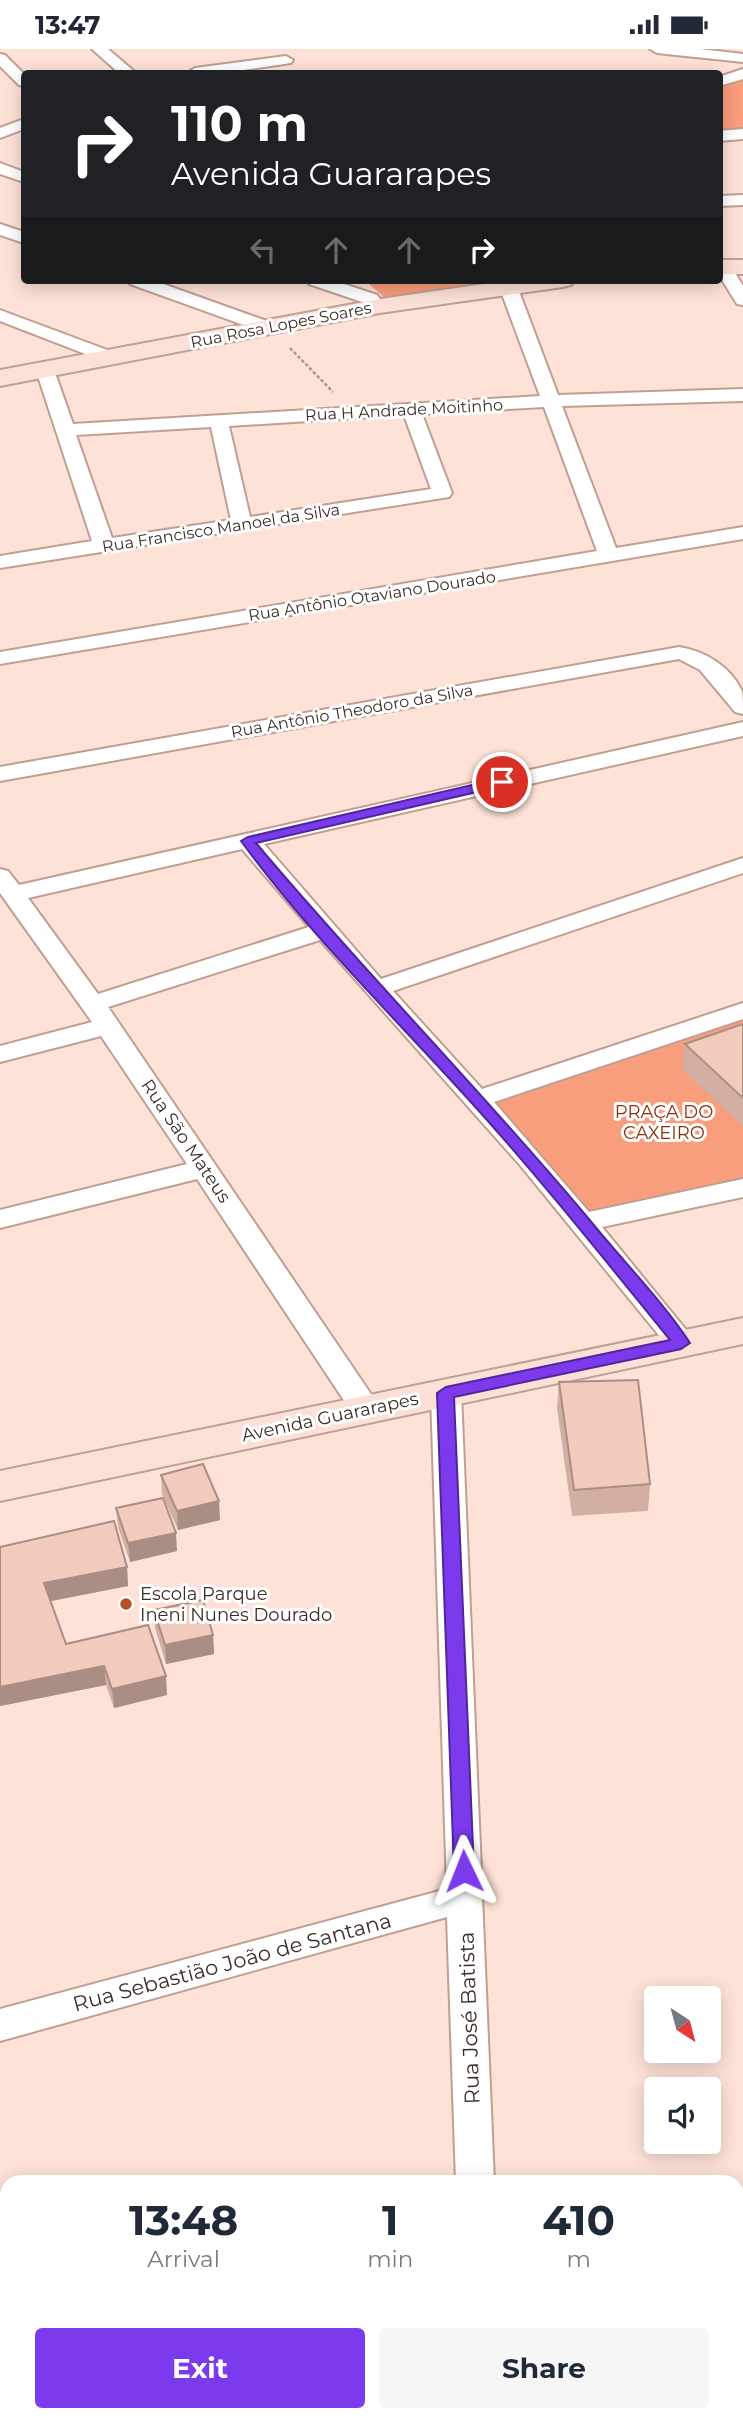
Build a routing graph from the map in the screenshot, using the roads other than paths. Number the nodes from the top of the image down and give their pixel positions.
1 (99, 49) edge
2 (273, 49) edge
3 (656, 49) edge
4 (212, 55) dead end
5 (0, 58) edge
6 (743, 58) edge
7 (124, 70) edge
8 (231, 70) edge
9 (239, 70) edge
10 (743, 74) edge
11 (21, 79) edge
12 (723, 81) edge
13 (20, 118) edge
14 (0, 133) edge
15 (743, 134) edge
16 (723, 136) edge
17 (0, 168) edge
18 (21, 176) edge
19 (743, 200) edge
20 (723, 201) edge
21 (0, 229) edge
22 (21, 237) edge
23 (728, 267) edge
24 (147, 284) edge
25 (326, 284) edge
26 (355, 284) edge
27 (526, 284) edge
28 (508, 286) junction
29 (743, 300) edge
30 (376, 302) junction
31 (0, 315) edge
32 (269, 328) junction
33 (112, 358) junction
34 (45, 370) junction
35 (0, 378) edge
36 (743, 395) edge
37 (551, 401) junction
38 (411, 410) junction
39 (219, 422) junction
40 (66, 430) junction
41 (242, 524) junction
42 (743, 533) edge
43 (104, 546) junction
44 (609, 557) junction
45 (0, 562) edge
46 (0, 658) edge
47 (743, 707) edge
48 (743, 729) edge
49 (0, 774) edge
50 (248, 841) junction
51 (743, 865) edge
52 (7, 885) edge
53 (322, 931) junction
54 (376, 989) junction
55 (92, 1005) junction
56 (743, 1011) edge
57 (108, 1026) junction
58 (0, 1054) edge
59 (477, 1100) junction
60 (205, 1168) junction
61 (743, 1188) edge
62 (0, 1219) edge
63 (583, 1222) junction
64 (743, 1331) edge
65 (681, 1343) junction
66 (446, 1393) junction
67 (366, 1410) junction
68 (0, 1486) edge
69 (464, 1898) junction
70 (0, 2025) edge
71 (475, 2175) edge

1 - 7 street
2 - 9 street
3 - 6 street
4 - 8 street
5 - 11 street
10 - 12 street
13 - 14 street
15 - 16 street
17 - 18 street
19 - 20 street
21 - 22 street
23 - 29 street
24 - 32 street
25 - 30 street
26 - 30 street
27 - 28 street, Rua Rosa Lopes Soares
28 - 30 street, Rua Rosa Lopes Soares
28 - 37 street
30 - 32 street, Rua Rosa Lopes Soares
31 - 33 street
32 - 33 street, Rua Rosa Lopes Soares
33 - 34 street, Rua Rosa Lopes Soares
34 - 35 street, Rua Rosa Lopes Soares
34 - 40 street
36 - 37 street, Rua H Andrade Moitinho
37 - 38 street, Rua H Andrade Moitinho
37 - 44 street
38 - 39 street, Rua H Andrade Moitinho
38 - 41 street, Rua Francisco Manoel da Silva
39 - 40 street, Rua H Andrade Moitinho
39 - 41 street
40 - 43 street
41 - 43 street, Rua Francisco Manoel da Silva
42 - 44 street, Rua Antônio Otaviano Dourado
43 - 45 street, Rua Francisco Manoel da Silva
44 - 46 street, Rua Antônio Otaviano Dourado
47 - 49 street, Rua Antônio Theodoro da Silva
48 - 50 street
50 - 52 street
50 - 53 street
51 - 54 street
52 - 55 street, Rua São Mateus
53 - 54 street
53 - 55 street
54 - 59 street
55 - 57 street, Rua São Mateus
56 - 59 street
57 - 58 street
57 - 60 street, Rua São Mateus
59 - 63 street
60 - 62 street
60 - 67 street, Rua São Mateus
61 - 63 street
63 - 65 street
64 - 65 street, Avenida Guararapes
65 - 66 street, Avenida Guararapes
66 - 67 street, Avenida Guararapes
66 - 69 street, Rua José Batista
67 - 68 street, Avenida Guararapes
69 - 70 street, Rua Sebastião João de Santana
69 - 71 street, Rua José Batista

